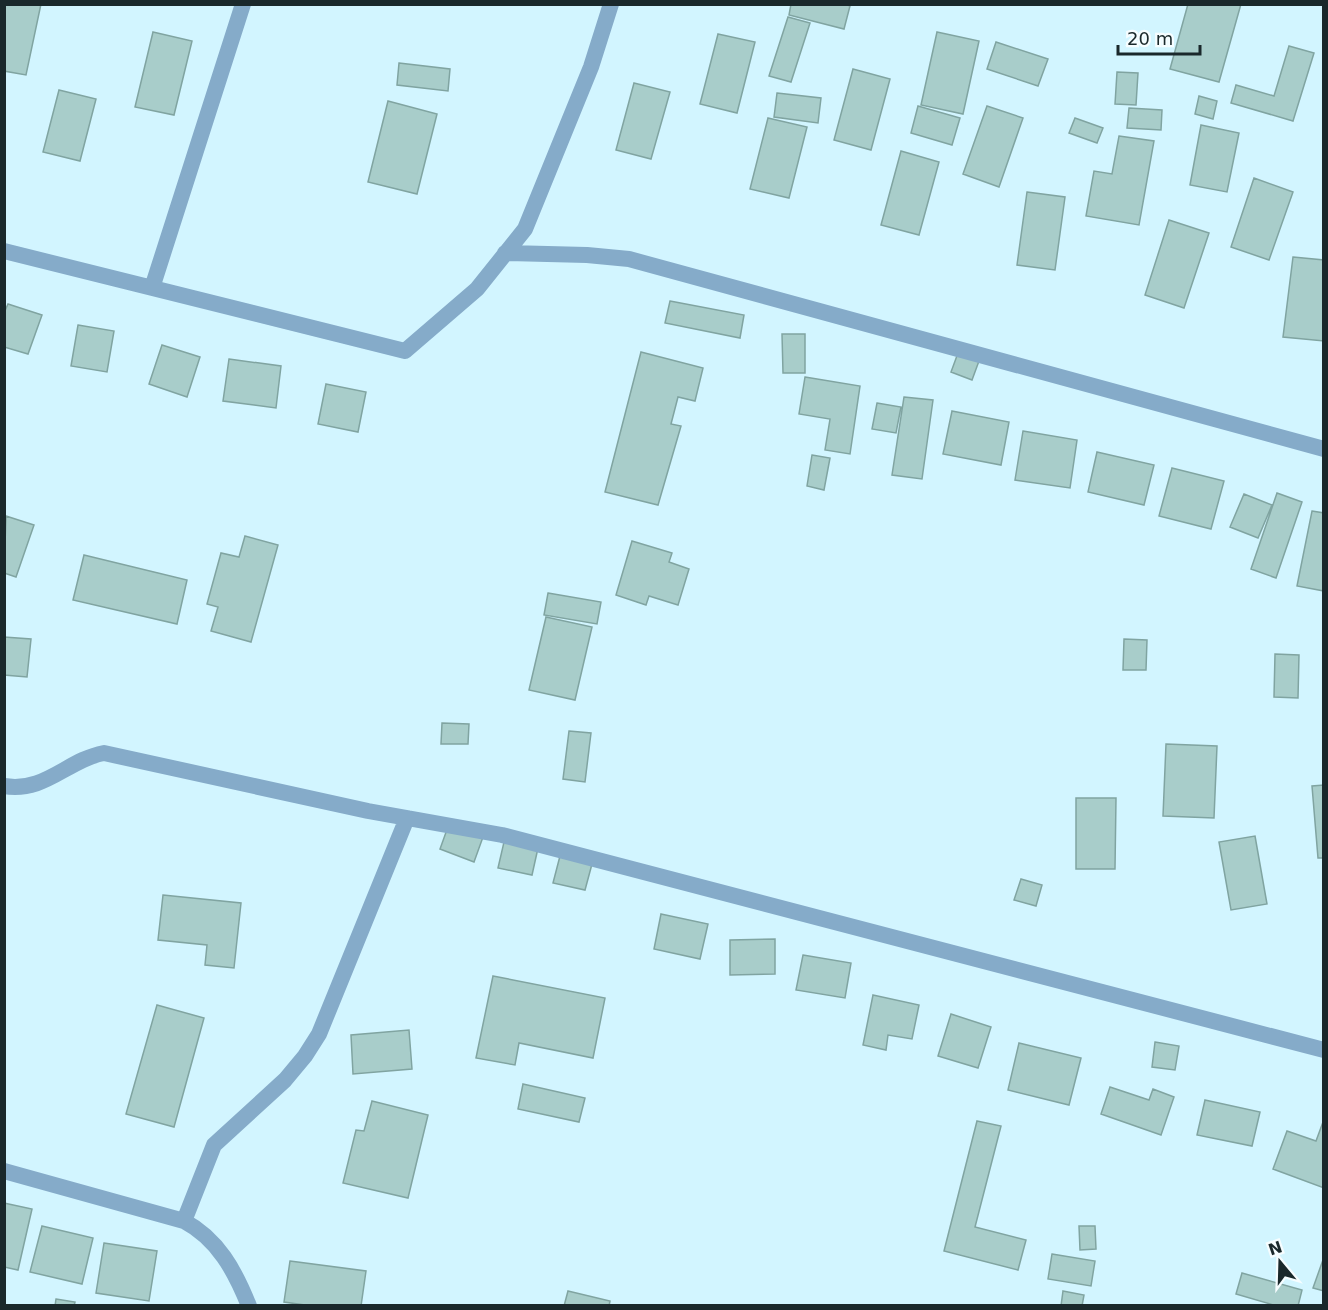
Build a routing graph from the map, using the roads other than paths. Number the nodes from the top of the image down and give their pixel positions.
1 (243, 4) edge
2 (611, 4) edge
3 (4, 251) edge
4 (505, 253) junction
5 (152, 288) junction
6 (1323, 449) edge
7 (4, 786) edge
8 (407, 818) junction
9 (1323, 1050) edge
10 (4, 1171) edge
11 (184, 1221) junction
12 (249, 1305) edge

1 - 5 street
2 - 4 street
3 - 5 street
4 - 5 street
4 - 6 street
7 - 8 street
8 - 9 street
8 - 11 street
10 - 11 street
11 - 12 street

